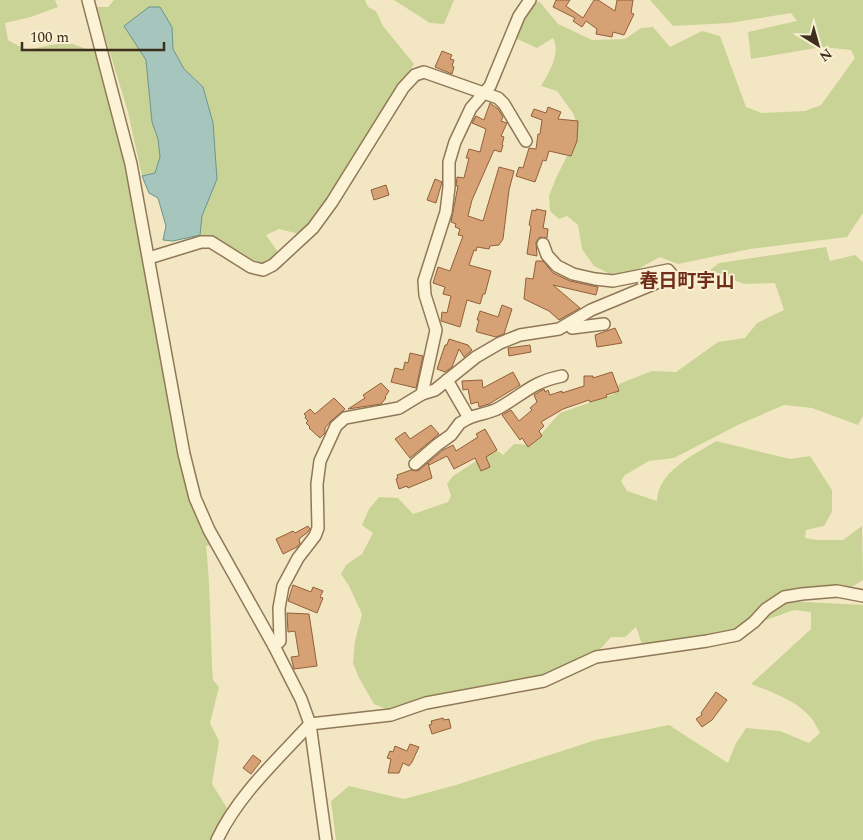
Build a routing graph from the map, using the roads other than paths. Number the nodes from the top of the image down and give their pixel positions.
1 (88, 0) edge
2 (530, 0) edge
3 (483, 93) junction
4 (526, 141) dead end
5 (543, 244) dead end
6 (149, 258) junction
7 (571, 323) junction
8 (604, 324) dead end
9 (562, 376) dead end
10 (447, 380) junction
11 (422, 394) junction
12 (469, 418) junction
13 (415, 464) dead end
14 (863, 596) edge
15 (274, 646) junction
16 (310, 724) junction
17 (217, 840) edge
18 (326, 840) edge

1 - 6 street
2 - 3 street
3 - 4 street
3 - 6 street
3 - 11 street
5 - 7 street
6 - 15 street
7 - 8 street
7 - 10 street
9 - 12 street
10 - 11 street
10 - 12 street
11 - 15 street
12 - 13 street
14 - 16 street
15 - 16 street
16 - 17 street
16 - 18 street

